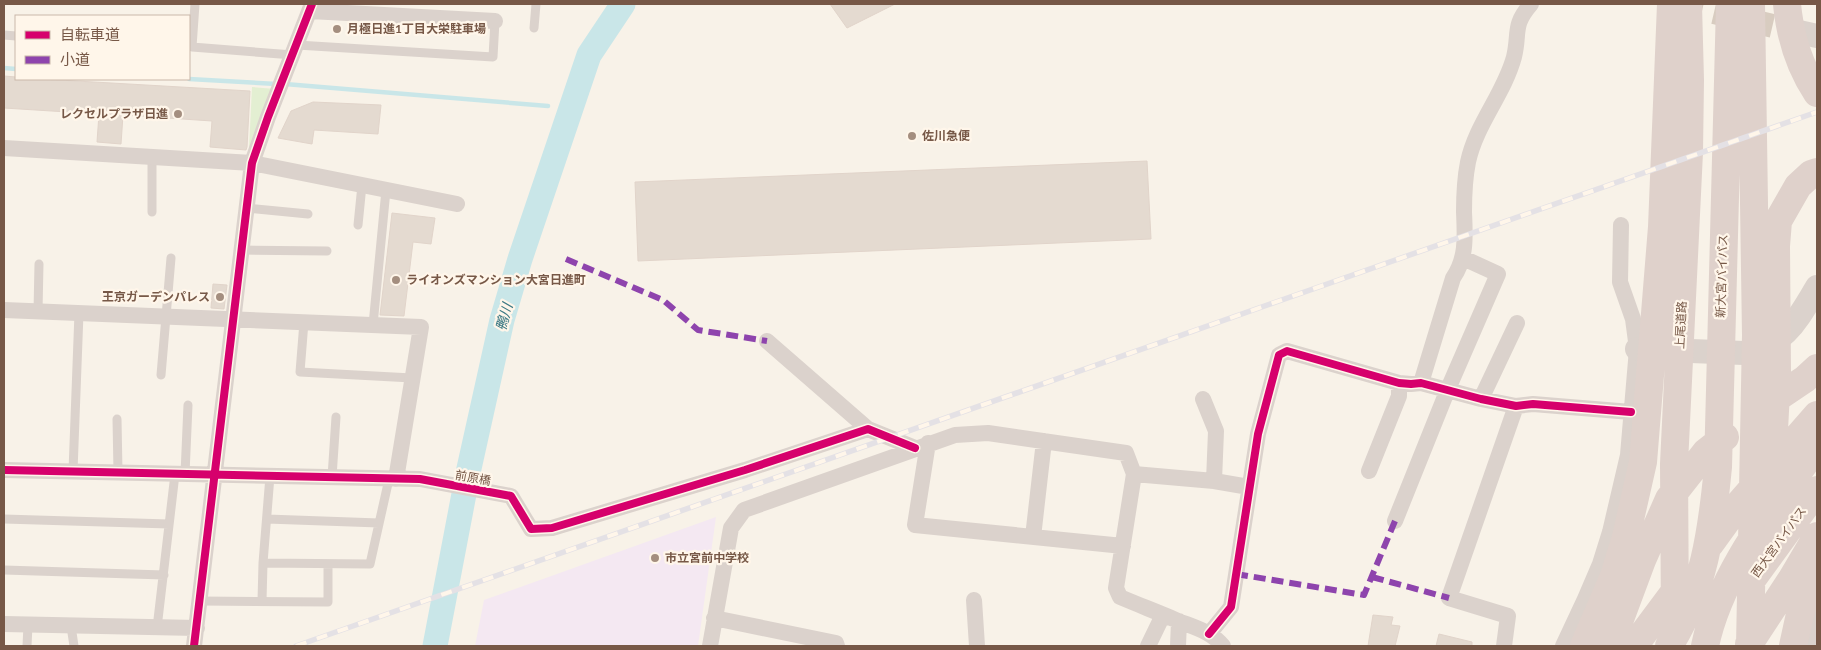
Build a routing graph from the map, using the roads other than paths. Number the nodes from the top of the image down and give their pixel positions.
1 (195, 4) edge
2 (536, 4) edge
3 (1531, 4) edge
4 (1671, 4) edge
5 (1688, 4) edge
6 (1730, 4) edge
7 (1751, 4) edge
8 (1787, 4) edge
9 (1803, 4) edge
10 (311, 8) edge
11 (495, 21) joint
12 (534, 28) dead end
13 (1807, 34) edge
14 (190, 47) edge
15 (295, 50) junction
16 (1817, 93) edge
17 (4, 148) edge
18 (152, 157) junction
19 (252, 163) junction
20 (1817, 172) edge
21 (362, 185) junction
22 (386, 190) junction
23 (457, 204) dead end
24 (246, 208) junction
25 (152, 212) dead end
26 (308, 214) dead end
27 (358, 225) dead end
28 (1621, 225) dead end
29 (241, 250) junction
30 (327, 251) dead end
31 (170, 258) dead end
32 (1463, 258) junction
33 (38, 264) dead end
34 (1817, 287) edge
35 (4, 310) edge
36 (38, 311) junction
37 (79, 313) junction
38 (165, 316) junction
39 (233, 319) junction
40 (304, 322) junction
41 (1517, 323) dead end
42 (373, 325) junction
43 (767, 340) dead end
44 (1637, 349) junction
45 (1817, 368) edge
46 (161, 375) dead end
47 (412, 378) junction
48 (1399, 383) junction
49 (1420, 383) junction
50 (1448, 389) junction
51 (1203, 399) dead end
52 (1481, 399) junction
53 (188, 405) dead end
54 (1516, 406) junction
55 (1631, 412) junction
56 (1817, 415) edge
57 (336, 417) dead end
58 (117, 419) dead end
59 (868, 429) junction
60 (1044, 442) junction
61 (922, 446) junction
62 (1817, 446) edge
63 (1674, 464) junction
64 (4, 470) edge
65 (73, 471) junction
66 (1369, 471) dead end
67 (118, 472) junction
68 (180, 474) junction
69 (1134, 474) junction
70 (215, 475) junction
71 (270, 476) junction
72 (332, 477) junction
73 (392, 479) junction
74 (1214, 481) junction
75 (1249, 487) junction
76 (1817, 490) edge
77 (4, 519) edge
78 (266, 519) junction
79 (1395, 521) dead end
80 (379, 523) junction
81 (170, 524) junction
82 (1817, 536) edge
83 (1033, 537) junction
84 (1123, 546) junction
85 (263, 563) junction
86 (1817, 563) edge
87 (328, 564) junction
88 (4, 570) edge
89 (164, 575) junction
90 (200, 600) junction
91 (974, 600) dead end
92 (262, 601) junction
93 (1817, 607) edge
94 (1163, 615) junction
95 (714, 618) junction
96 (1179, 621) junction
97 (4, 624) edge
98 (28, 625) junction
99 (71, 626) junction
100 (158, 628) junction
101 (196, 628) junction
102 (1209, 634) junction
103 (27, 646) edge
104 (74, 646) edge
105 (194, 646) edge
106 (710, 646) edge
107 (837, 646) edge
108 (977, 646) edge
109 (1148, 646) edge
110 (1178, 646) edge
111 (1223, 646) edge
112 (1504, 646) edge
113 (1563, 646) edge
114 (1584, 646) edge
115 (1603, 646) edge
116 (1634, 646) edge
117 (1663, 646) edge
118 (1670, 646) edge
119 (1676, 646) edge
120 (1699, 646) edge
121 (1705, 646) edge
122 (1749, 646) edge
123 (1792, 646) edge
124 (1810, 646) edge

1 - 14 lane
2 - 12 lane
3 - 32 street
4 - 114 highway
5 - 63 highway, 上尾道路
6 - 118 highway, 新大宮バイパス
7 - 122 highway
8 - 16 highway
9 - 13 highway
10 - 11 street
10 - 15 street
11 - 15 lane
14 - 15 lane
15 - 19 street
17 - 18 street
18 - 19 street
18 - 25 lane
19 - 21 street
19 - 24 street
20 - 122 highway
21 - 22 street
21 - 27 lane
22 - 23 street
22 - 42 lane
24 - 26 lane
24 - 29 street
28 - 44 street
29 - 30 lane
29 - 39 street
31 - 38 lane
32 - 49 street
32 - 50 street
33 - 36 lane
34 - 44 street
35 - 36 street
36 - 37 street
37 - 38 street
37 - 65 lane
38 - 39 street
38 - 46 lane
39 - 40 street
39 - 70 street
40 - 42 street
40 - 47 lane
41 - 52 street
42 - 47 street
43 - 59 street
44 - 55 street
45 - 115 highway
47 - 73 street
48 - 49 street
48 - 66 street
48 - 75 street
49 - 50 street
50 - 52 street
50 - 79 street
51 - 74 street
52 - 54 street
53 - 68 lane
54 - 55 street
54 - 112 street
55 - 113 street
56 - 116 highway
57 - 72 lane
58 - 67 lane
59 - 61 street
59 - 73 street, 前原橋
60 - 61 street
60 - 69 street
60 - 83 street
61 - 83 street
61 - 95 street
62 - 121 highway
63 - 117 highway
63 - 119 highway, 上尾道路
64 - 65 street, 前原橋
65 - 67 street, 前原橋
67 - 68 street, 前原橋
68 - 70 street, 前原橋
68 - 81 lane
69 - 74 street
69 - 84 street
70 - 71 street, 前原橋
70 - 90 street
71 - 72 street, 前原橋
71 - 78 lane
72 - 73 street, 前原橋
73 - 80 lane
74 - 75 street
75 - 102 street
76 - 120 highway, 西大宮バイパス
77 - 81 lane
78 - 80 lane
78 - 85 lane
80 - 87 lane
81 - 89 lane
82 - 122 highway
83 - 84 street
84 - 94 street
85 - 87 lane
85 - 92 lane
86 - 123 highway
87 - 92 lane
88 - 89 lane
89 - 100 lane
90 - 92 lane
90 - 101 street
91 - 108 street
93 - 124 street
94 - 96 street
94 - 109 street
95 - 106 street
95 - 107 street
96 - 102 street
96 - 110 street
97 - 98 street
98 - 99 street
98 - 103 lane
99 - 100 street
99 - 104 lane
100 - 101 street
101 - 105 street
102 - 111 street

